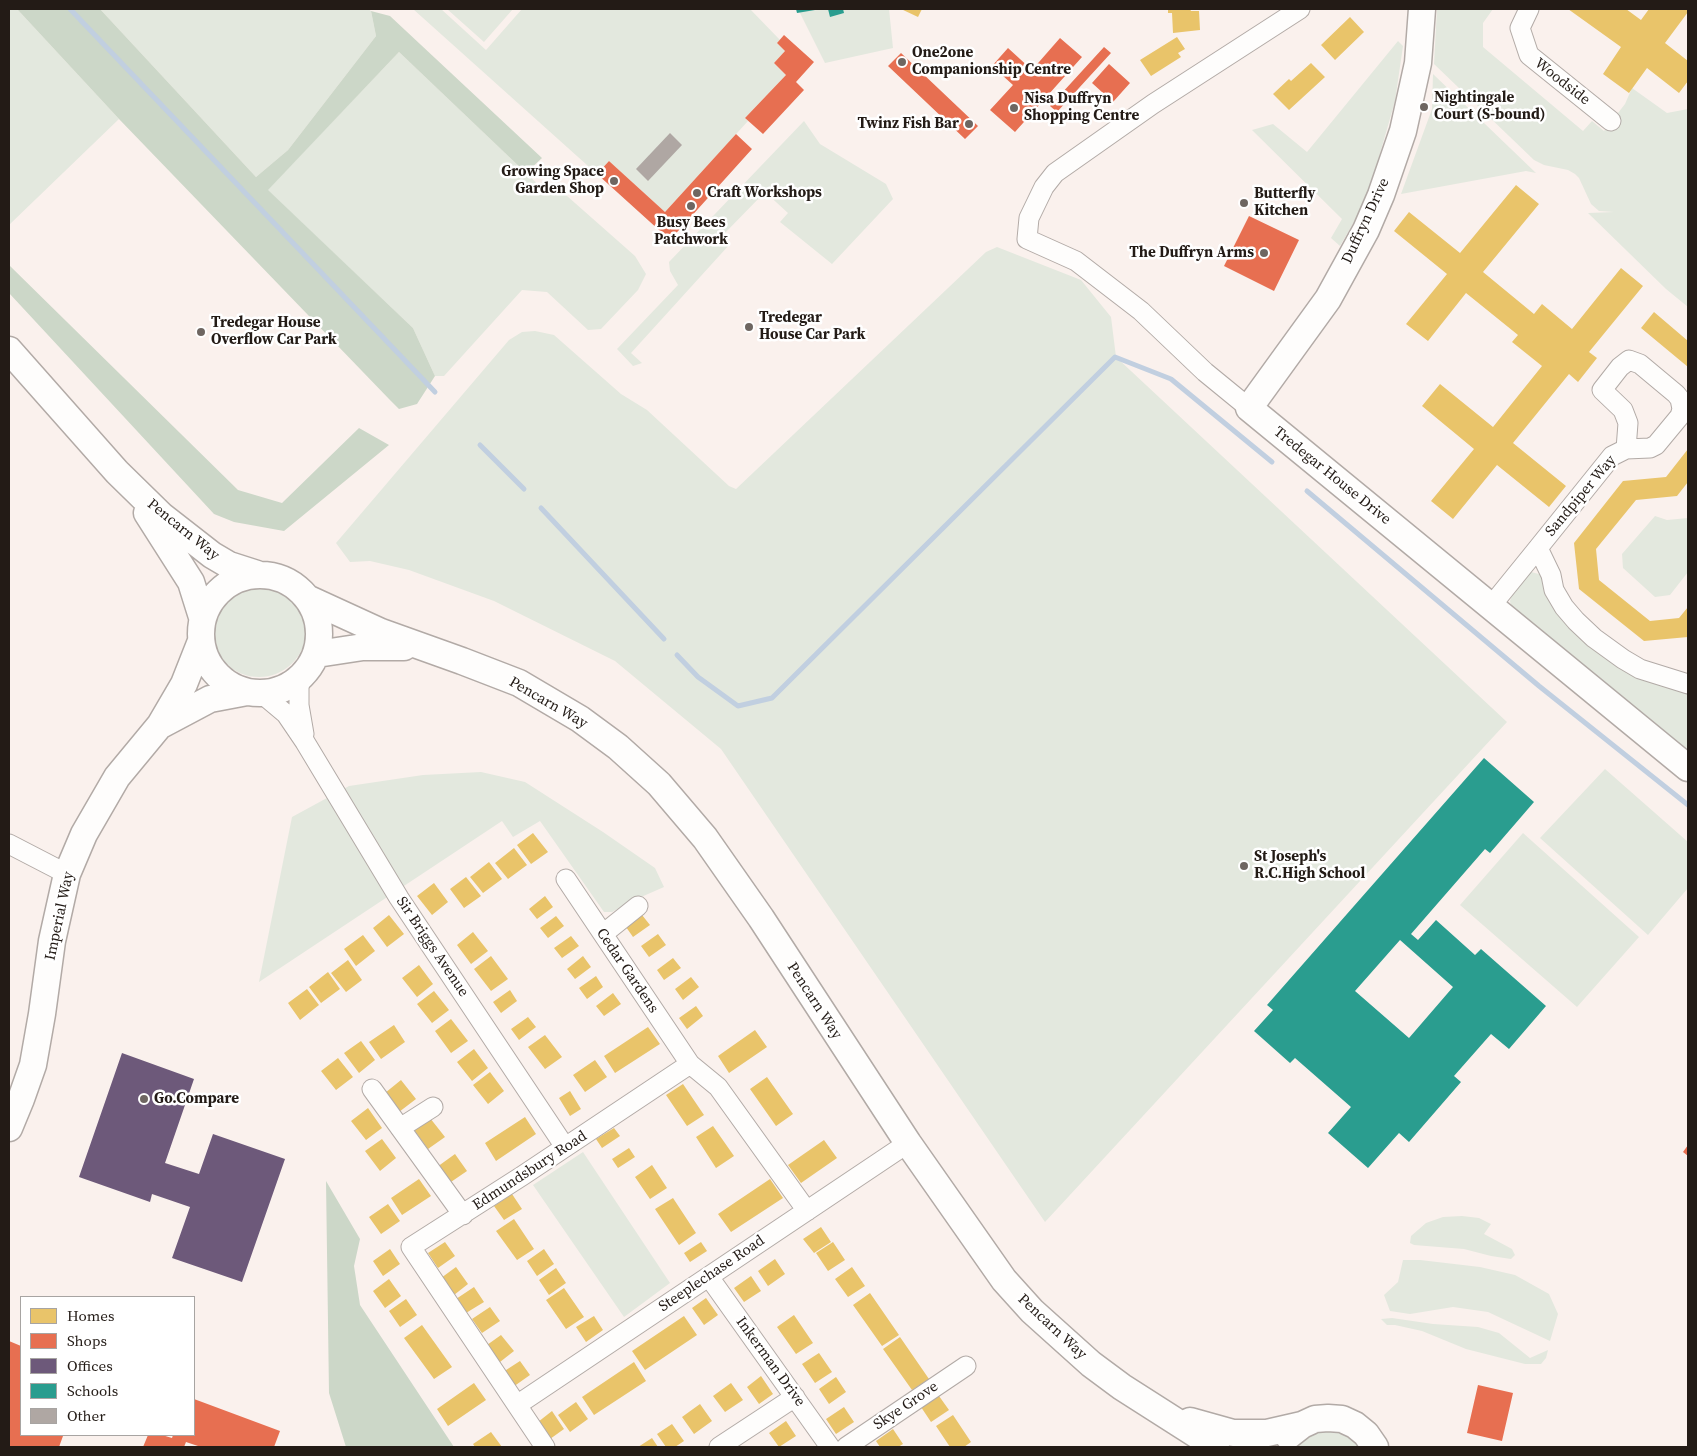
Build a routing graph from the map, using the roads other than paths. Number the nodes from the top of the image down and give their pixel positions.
1 (1300, 9) edge
2 (1422, 9) edge
3 (1529, 9) edge
4 (1611, 121) dead end
5 (9, 350) edge
6 (1249, 408) junction
7 (1626, 450) junction
8 (117, 472) junction
9 (1538, 548) junction
10 (257, 574) junction
11 (309, 599) junction
12 (1491, 606) junction
13 (202, 629) junction
14 (420, 647) junction
15 (310, 664) junction
16 (1688, 684) edge
17 (254, 692) junction
18 (160, 725) junction
19 (305, 742) junction
20 (1688, 768) edge
21 (9, 844) edge
22 (67, 874) junction
23 (566, 878) dead end
24 (638, 906) dead end
25 (603, 934) junction
26 (690, 1064) junction
27 (372, 1089) dead end
28 (433, 1107) dead end
29 (9, 1128) edge
30 (400, 1128) junction
31 (908, 1144) junction
32 (564, 1148) junction
33 (806, 1212) junction
34 (463, 1215) junction
35 (709, 1277) junction
36 (966, 1366) dead end
37 (795, 1397) junction
38 (517, 1405) junction
39 (1163, 1412) junction
40 (1302, 1424) junction
41 (1376, 1446) edge
42 (545, 1447) edge
43 (720, 1447) edge
44 (830, 1447) edge
45 (846, 1447) edge
46 (1216, 1447) edge
47 (1281, 1447) edge

1 - 6 street, Tredegar House Drive
2 - 6 street, Duffryn Drive
3 - 4 street, Woodside
5 - 8 street, Pencarn Way
6 - 12 street, Tredegar House Drive
7 - 7 street, Sandpiper Way
7 - 9 street, Sandpiper Way
8 - 10 street, Pencarn Way
8 - 13 street, Pencarn Way
9 - 12 street, Sandpiper Way
9 - 16 street, Sandpiper Way
10 - 11 street
10 - 13 street
11 - 14 street, Pencarn Way
11 - 15 street
12 - 20 street, Tredegar House Drive
13 - 17 street
13 - 18 street, Imperial Way
14 - 15 street, Pencarn Way
14 - 31 street, Pencarn Way
15 - 17 street
15 - 19 street, Sir Briggs Avenue
17 - 18 street, Imperial Way
17 - 19 street, Sir Briggs Avenue
18 - 22 street, Imperial Way
19 - 32 street, Sir Briggs Avenue
21 - 22 street
22 - 29 street, Imperial Way
23 - 25 street, Cedar Gardens
24 - 25 street
25 - 26 street, Cedar Gardens
26 - 32 street, Edmundsbury Road
26 - 33 street
27 - 30 street
28 - 30 street
30 - 34 street
31 - 33 street, Steeplechase Road
31 - 39 street, Pencarn Way
32 - 34 street, Edmundsbury Road
33 - 35 street, Steeplechase Road
34 - 38 street, Edmundsbury Road
35 - 37 street, Inkerman Drive
35 - 38 street, Steeplechase Road
36 - 45 street, Skye Grove
37 - 43 street
37 - 44 street, Inkerman Drive
38 - 42 street, Edmundsbury Road
39 - 40 street, Pencarn Way
39 - 46 street, Pencarn Way
40 - 41 street, Pencarn Way
40 - 47 street

